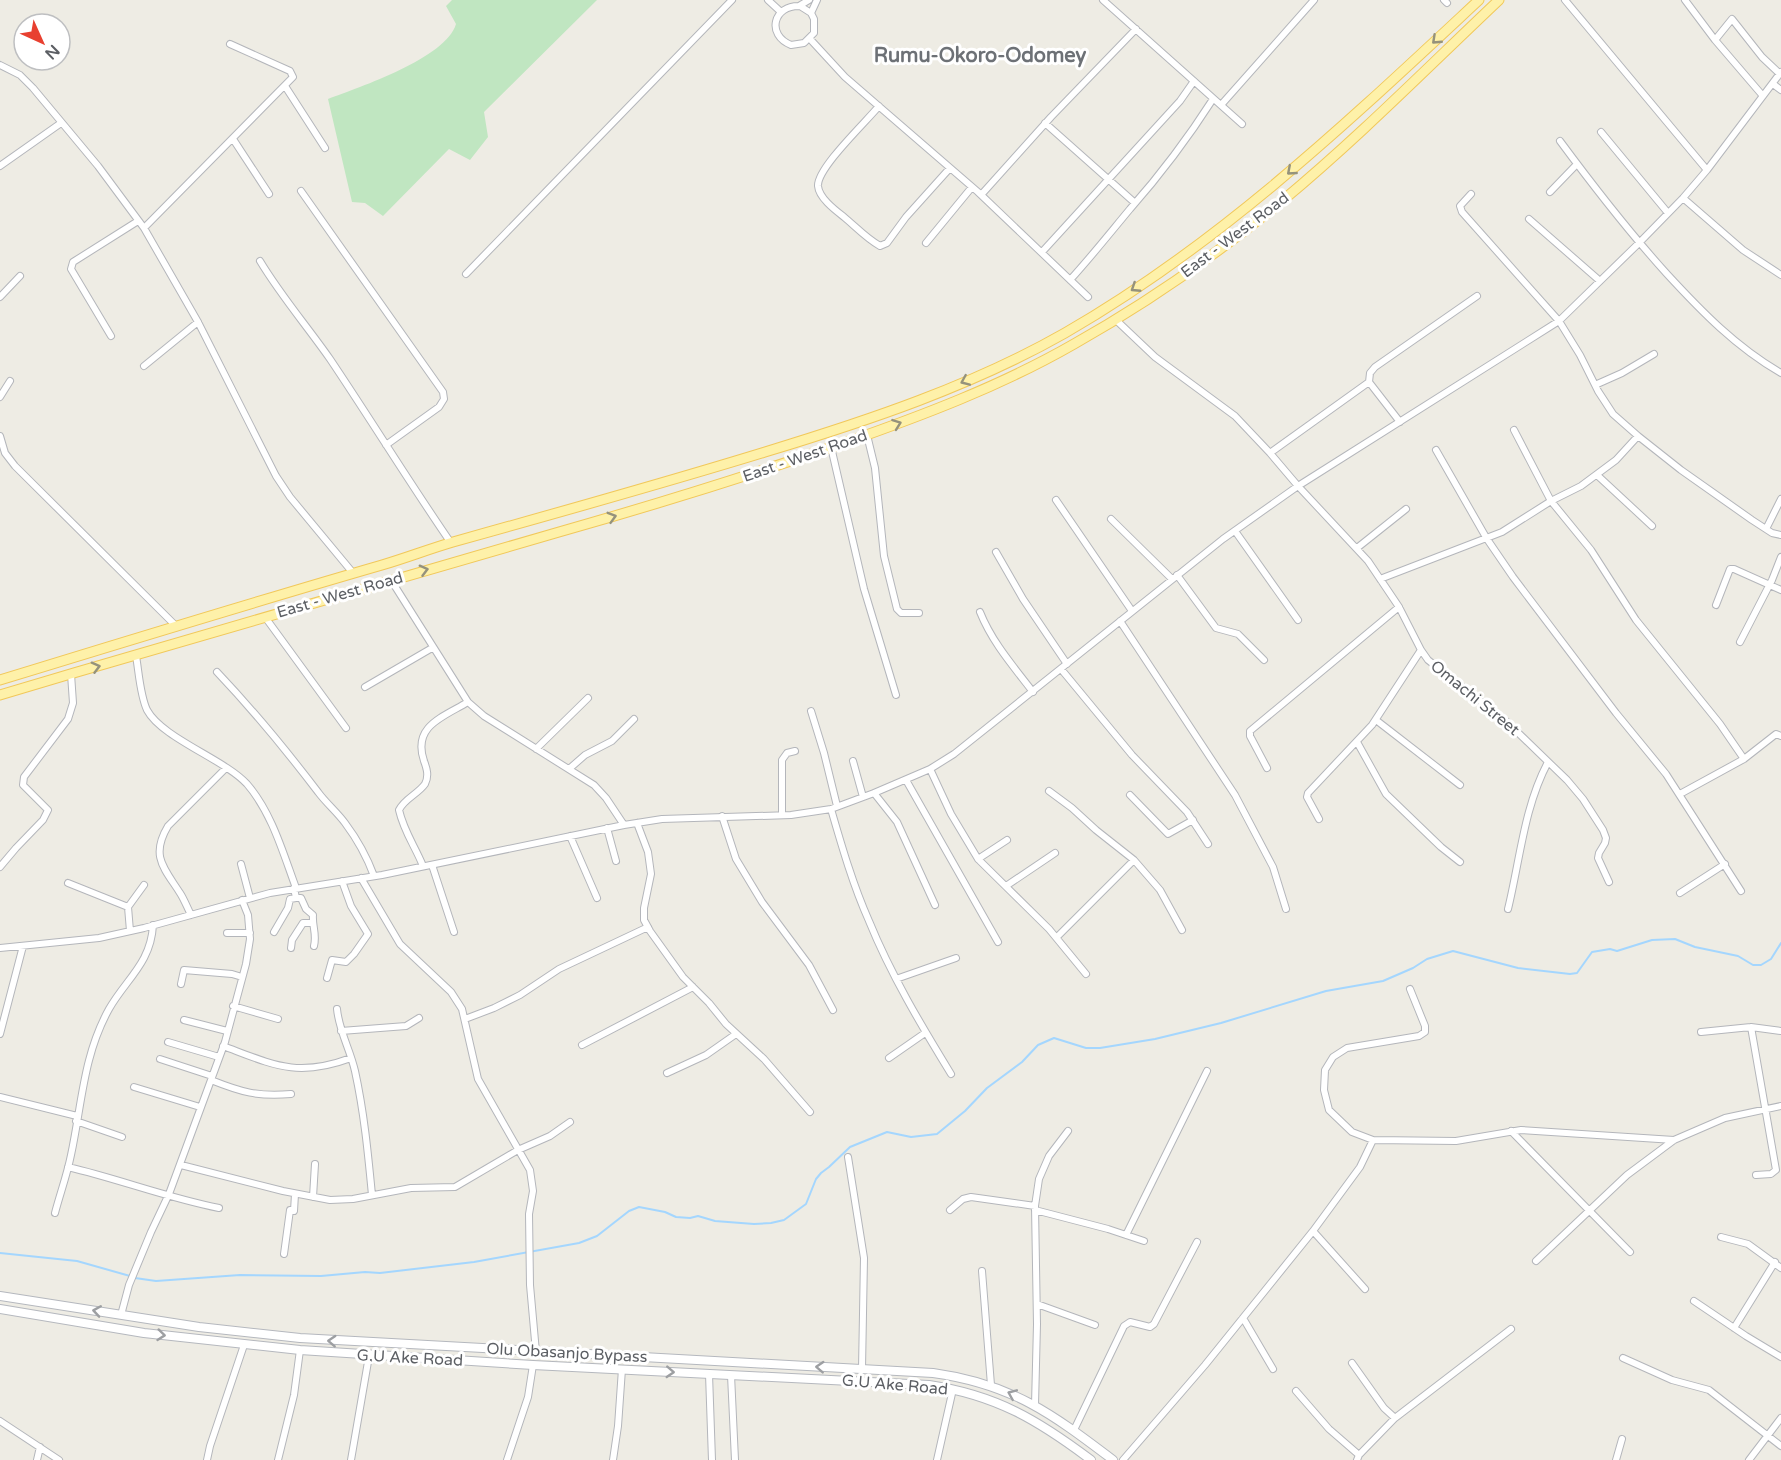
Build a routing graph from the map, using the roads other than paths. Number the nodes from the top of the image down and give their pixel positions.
1 (732, 0) edge
2 (768, 0) edge
3 (809, 0) edge
4 (817, 0) edge
5 (1102, 0) edge
6 (1314, 0) edge
7 (1479, 0) edge
8 (1499, 0) edge
9 (1565, 0) edge
10 (1685, 0) edge
11 (799, 6) junction
12 (780, 12) junction
13 (811, 13) junction
14 (1136, 29) junction
15 (810, 39) junction
16 (1715, 40) junction
17 (230, 44) dead end
18 (0, 65) edge
19 (1780, 73) edge
20 (1194, 81) junction
21 (1773, 84) junction
22 (285, 86) junction
23 (1781, 90) edge
24 (1763, 96) junction
25 (1213, 99) junction
26 (1221, 105) junction
27 (879, 106) junction
28 (61, 123) junction
29 (1045, 123) junction
30 (1242, 124) dead end
31 (1338, 130) junction
32 (1601, 132) dead end
33 (233, 139) junction
34 (1349, 141) junction
35 (1560, 141) dead end
36 (326, 148) dead end
37 (1577, 164) junction
38 (0, 166) edge
39 (950, 168) junction
40 (1707, 170) junction
41 (1108, 179) junction
42 (972, 187) junction
43 (302, 191) dead end
44 (1550, 192) dead end
45 (269, 194) dead end
46 (1472, 194) dead end
47 (981, 195) junction
48 (1683, 198) junction
49 (1136, 203) junction
50 (1668, 213) junction
51 (1529, 219) dead end
52 (138, 221) junction
53 (144, 228) junction
54 (926, 243) dead end
55 (1639, 243) junction
56 (1042, 252) junction
57 (260, 261) dead end
58 (466, 274) dead end
59 (1781, 274) edge
60 (20, 276) dead end
61 (1070, 280) junction
62 (1600, 281) junction
63 (1477, 296) dead end
64 (0, 297) edge
65 (1088, 297) dead end
66 (1116, 320) junction
67 (1559, 321) junction
68 (198, 322) junction
69 (111, 336) dead end
70 (1654, 354) dead end
71 (144, 366) dead end
72 (1781, 373) edge
73 (10, 381) dead end
74 (1369, 382) junction
75 (1594, 385) junction
76 (0, 397) edge
77 (1400, 422) junction
78 (1514, 430) dead end
79 (867, 435) junction
80 (0, 436) edge
81 (1638, 436) junction
82 (386, 445) junction
83 (831, 447) junction
84 (1436, 450) dead end
85 (1270, 453) junction
86 (1597, 475) junction
87 (1298, 486) junction
88 (1781, 499) edge
89 (1056, 500) dead end
90 (1551, 501) junction
91 (1406, 509) dead end
92 (1111, 519) dead end
93 (1652, 526) dead end
94 (1767, 529) junction
95 (1235, 531) junction
96 (1781, 535) edge
97 (1487, 539) junction
98 (451, 543) junction
99 (1357, 548) junction
100 (996, 552) dead end
101 (1781, 557) edge
102 (352, 573) junction
103 (1175, 577) junction
104 (1380, 579) junction
105 (391, 580) junction
106 (1769, 585) junction
107 (1781, 590) edge
108 (1716, 605) dead end
109 (1399, 607) junction
110 (1132, 611) junction
111 (980, 612) dead end
112 (919, 613) dead end
113 (265, 617) junction
114 (1298, 620) dead end
115 (1120, 621) junction
116 (177, 627) junction
117 (1740, 642) dead end
118 (432, 648) junction
119 (1421, 650) junction
120 (136, 656) junction
121 (1264, 660) dead end
122 (1064, 667) junction
123 (217, 672) dead end
124 (71, 674) junction
125 (0, 680) edge
126 (365, 687) dead end
127 (1033, 692) junction
128 (0, 695) edge
129 (896, 695) dead end
130 (588, 698) dead end
131 (468, 702) junction
132 (811, 711) dead end
133 (634, 718) dead end
134 (1376, 720) junction
135 (346, 729) dead end
136 (1781, 736) edge
137 (1357, 742) junction
138 (536, 749) junction
139 (795, 751) dead end
140 (1744, 759) junction
141 (853, 761) dead end
142 (1548, 762) junction
143 (226, 768) junction
144 (1267, 768) dead end
145 (569, 769) junction
146 (930, 769) junction
147 (906, 780) junction
148 (1460, 785) dead end
149 (1049, 791) dead end
150 (874, 793) junction
151 (1680, 794) junction
152 (1130, 795) dead end
153 (863, 797) junction
154 (834, 807) junction
155 (782, 815) junction
156 (722, 816) junction
157 (1319, 819) dead end
158 (1193, 820) junction
159 (637, 823) junction
160 (624, 825) junction
161 (607, 828) junction
162 (570, 836) junction
163 (1007, 840) dead end
164 (1208, 844) dead end
165 (1055, 853) dead end
166 (978, 859) junction
167 (1134, 860) junction
168 (616, 861) dead end
169 (1460, 862) dead end
170 (241, 864) dead end
171 (1725, 864) junction
172 (432, 865) junction
173 (423, 866) junction
174 (0, 867) edge
175 (374, 876) junction
176 (361, 878) junction
177 (342, 881) junction
178 (68, 882) dead end
179 (1609, 882) dead end
180 (144, 885) dead end
181 (1006, 886) junction
182 (295, 888) junction
183 (1741, 891) dead end
184 (1680, 893) dead end
185 (250, 898) junction
186 (296, 898) junction
187 (597, 898) dead end
188 (243, 900) junction
189 (935, 905) dead end
190 (128, 907) junction
191 (1286, 909) dead end
192 (1508, 909) dead end
193 (191, 915) junction
194 (312, 923) junction
195 (153, 926) junction
196 (648, 927) junction
197 (1182, 930) dead end
198 (130, 931) junction
199 (274, 932) dead end
200 (454, 932) dead end
201 (227, 933) dead end
202 (250, 933) junction
203 (1056, 937) junction
204 (998, 942) dead end
205 (23, 946) junction
206 (314, 946) dead end
207 (0, 948) edge
208 (291, 948) dead end
209 (956, 958) dead end
210 (185, 962) dead end
211 (184, 970) junction
212 (1086, 974) dead end
213 (242, 977) junction
214 (327, 978) dead end
215 (896, 979) junction
216 (181, 984) dead end
217 (693, 987) junction
218 (1410, 988) dead end
219 (233, 1006) junction
220 (337, 1009) dead end
221 (834, 1010) dead end
222 (419, 1018) dead end
223 (278, 1019) dead end
224 (465, 1019) junction
225 (184, 1020) dead end
226 (1751, 1027) junction
227 (227, 1031) junction
228 (341, 1031) junction
229 (1781, 1031) edge
230 (1701, 1032) dead end
231 (926, 1033) junction
232 (0, 1034) edge
233 (736, 1034) junction
234 (168, 1042) dead end
235 (582, 1045) dead end
236 (223, 1046) junction
237 (219, 1057) junction
238 (351, 1058) junction
239 (889, 1058) dead end
240 (160, 1059) dead end
241 (1207, 1071) dead end
242 (667, 1073) dead end
243 (951, 1074) dead end
244 (212, 1078) junction
245 (134, 1087) dead end
246 (291, 1094) dead end
247 (0, 1097) edge
248 (1781, 1106) edge
249 (200, 1107) junction
250 (1764, 1110) junction
251 (810, 1112) dead end
252 (77, 1118) junction
253 (570, 1122) dead end
254 (1068, 1131) dead end
255 (1511, 1131) junction
256 (122, 1137) dead end
257 (1373, 1140) junction
258 (1674, 1140) junction
259 (518, 1150) junction
260 (848, 1157) dead end
261 (315, 1164) dead end
262 (181, 1165) junction
263 (68, 1167) junction
264 (1756, 1175) dead end
265 (170, 1194) junction
266 (296, 1194) junction
267 (372, 1195) junction
268 (313, 1197) junction
269 (219, 1208) dead end
270 (1035, 1208) junction
271 (950, 1210) dead end
272 (1589, 1210) junction
273 (55, 1213) dead end
274 (1313, 1231) junction
275 (1126, 1235) junction
276 (1721, 1238) dead end
277 (1144, 1241) dead end
278 (1197, 1242) dead end
279 (1630, 1252) dead end
280 (284, 1254) dead end
281 (1536, 1261) dead end
282 (1774, 1262) junction
283 (1781, 1268) edge
284 (982, 1271) dead end
285 (1365, 1289) dead end
286 (0, 1296) edge
287 (1694, 1301) dead end
288 (1037, 1304) junction
289 (0, 1309) edge
290 (121, 1315) junction
291 (1243, 1318) junction
292 (1095, 1325) dead end
293 (1734, 1328) junction
294 (1511, 1329) dead end
295 (244, 1345) junction
296 (300, 1350) junction
297 (536, 1352) junction
298 (369, 1356) junction
299 (1781, 1357) edge
300 (1623, 1358) dead end
301 (1352, 1363) dead end
302 (533, 1365) junction
303 (622, 1369) junction
304 (862, 1369) junction
305 (1273, 1369) dead end
306 (709, 1374) junction
307 (731, 1375) junction
308 (991, 1385) junction
309 (953, 1389) junction
310 (1296, 1391) dead end
311 (1035, 1405) junction
312 (1395, 1418) junction
313 (1781, 1418) edge
314 (0, 1420) edge
315 (1074, 1430) junction
316 (1768, 1436) junction
317 (1622, 1439) dead end
318 (1781, 1446) edge
319 (40, 1447) junction
320 (1358, 1457) edge
321 (37, 1460) edge
322 (59, 1460) edge
323 (207, 1460) edge
324 (278, 1460) edge
325 (351, 1460) edge
326 (507, 1460) edge
327 (613, 1460) edge
328 (712, 1460) edge
329 (735, 1460) edge
330 (937, 1460) edge
331 (1091, 1460) edge
332 (1113, 1460) edge
333 (1123, 1460) edge
334 (1616, 1460) edge
335 (1749, 1460) edge

1 - 58 street
2 - 12 street
3 - 11 street
4 - 13 street
5 - 14 street
6 - 26 street
7 -> 31 main road, East - West Road
8 - 34 main road, East - West Road
9 - 40 street
10 - 16 street
11 - 12 street
11 - 13 street
12 - 15 street
13 - 15 street
14 - 20 street
14 - 29 street
15 - 27 street
16 - 19 street
16 - 24 street
17 - 22 street
18 - 28 street
19 - 21 street
20 - 25 street
20 - 41 street
21 - 23 street
21 - 24 street
22 - 33 street
22 - 36 street
24 - 40 street
25 - 26 street
25 - 49 street
26 - 30 street
27 - 39 street
27 - 39 street
28 - 38 street
28 - 52 street
29 - 41 street
29 - 47 street
31 - 34 main road
31 -> 98 main road, East - West Road
32 - 50 street
33 - 45 street
33 - 53 street
34 - 66 main road, East - West Road
35 - 37 street
37 - 44 street
37 - 55 street
39 - 42 street
40 - 48 street
41 - 49 street
41 - 56 street
42 - 47 street
42 - 54 street
43 - 82 street
46 - 67 street
47 - 56 street
48 - 50 street
48 - 59 street
49 - 61 street
50 - 55 street
51 - 62 street
52 - 53 street
52 - 69 street
53 - 68 street
55 - 62 street
55 - 72 street
56 - 61 street
57 - 82 street
60 - 64 street
61 - 65 street
62 - 67 street
63 - 74 street
79 -> 66 main road, East - West Road
66 - 85 street, Omachi Street
67 - 75 street
67 - 77 street
68 - 71 street
68 - 102 street
70 - 75 street
73 - 76 street
74 - 77 street
74 - 85 street
75 - 81 street
77 - 87 street
78 - 90 street
79 - 83 main road, East - West Road
79 - 112 street
80 - 116 street
81 - 86 street
81 - 94 street
82 - 98 street
105 -> 83 main road, East - West Road
83 - 129 street
84 - 97 street
85 - 87 street, Omachi Street
86 - 90 street
86 - 93 street
87 - 95 street
87 - 99 street, Omachi Street
88 - 94 street
89 - 110 street
90 - 97 street
90 - 140 street
91 - 99 street
92 - 103 street
94 - 96 street
95 - 103 street
95 - 114 street
97 - 104 street
97 - 151 street
98 - 102 main road, East - West Road
99 - 104 street, Omachi Street
100 - 122 street
101 - 106 street
102 - 116 main road, East - West Road
103 - 110 street
103 - 121 street
104 - 109 street, Omachi Street
105 - 113 main road, East - West Road
105 - 118 street
106 - 107 street
106 - 108 street
106 - 117 street
109 - 119 street, Omachi Street
109 - 144 street
110 - 115 street
111 - 127 street
113 - 120 main road, East - West Road
113 - 135 street
115 - 122 street
115 - 191 street
116 - 125 main road, East - West Road
118 - 126 street
118 - 131 street
119 - 134 street
119 - 142 street, Omachi Street
124 -> 120 main road, East - West Road
120 - 143 street
122 - 127 street
122 - 158 street
123 - 175 street
124 - 128 main road, East - West Road
124 - 174 street
127 - 146 street
130 - 138 street
131 - 138 street
131 - 173 street
132 - 154 street
133 - 145 street
134 - 137 street
134 - 148 street
136 - 140 street
137 - 157 street
137 - 169 street
138 - 145 street
139 - 155 street
140 - 151 street
141 - 153 street
142 - 179 street, Omachi Street
142 - 192 street
143 - 182 street
143 - 193 street
145 - 160 street
146 - 147 street
146 - 166 street
147 - 150 street
147 - 204 street
149 - 167 street
150 - 153 street
150 - 189 street
151 - 171 street
152 - 158 street
153 - 154 street
154 - 155 street
154 - 215 street
155 - 156 street
156 - 159 street
156 - 221 street
158 - 164 street
159 - 160 street
159 - 196 street
160 - 161 street
161 - 162 street
161 - 168 street
162 - 172 street
162 - 187 street
163 - 166 street
165 - 181 street
166 - 181 street
167 - 197 street
167 - 203 street
170 - 185 street
171 - 183 street
171 - 184 street
172 - 173 street
172 - 200 street
173 - 175 street
175 - 176 street
176 - 177 street
176 - 224 street
177 - 182 street
177 - 214 street
178 - 190 street
180 - 190 street
181 - 203 street
182 - 185 street
182 - 186 street
185 - 188 street
186 - 194 street
186 - 199 street
188 - 193 street
188 - 202 street
190 - 198 street
193 - 195 street
194 - 206 street
194 - 208 street
195 - 198 street
195 - 252 street
196 - 217 street
196 - 224 street
198 - 205 street
201 - 202 street
202 - 213 street
203 - 212 street
205 - 207 street
205 - 232 street
209 - 215 street
210 - 211 street
211 - 213 street
211 - 216 street
213 - 219 street
215 - 231 street
217 - 233 street
217 - 235 street
218 - 257 street
219 - 223 street
219 - 227 street
220 - 228 street
222 - 228 street
224 - 259 street
225 - 227 street
226 - 229 street
226 - 230 street
226 - 250 street
227 - 236 street
228 - 238 street
231 - 239 street
231 - 243 street
233 - 242 street
233 - 251 street
234 - 237 street
236 - 237 street
236 - 238 street
237 - 244 street
238 - 267 street
240 - 244 street
241 - 275 street
244 - 246 street
244 - 249 street
245 - 249 street
247 - 252 street
248 - 250 street
249 - 262 street
250 - 258 street
250 - 264 street
252 - 256 street
252 - 263 street
253 - 259 street
254 - 270 street
255 - 257 street
255 - 258 street
255 - 272 street
257 - 274 street
258 - 272 street
259 - 267 street
259 - 297 street
260 - 304 street
261 - 268 street
262 - 265 street
262 - 266 street
263 - 265 street
263 - 273 street
265 - 269 street
265 - 290 street
266 - 268 street
266 - 280 street
267 - 268 street
270 - 271 street
270 - 275 street
270 - 288 street
272 - 279 street
272 - 281 street
274 - 285 street
274 - 291 street
275 - 277 street
276 - 282 street
278 - 315 street
282 - 283 street
282 - 293 street
284 - 308 street
290 -> 286 main road, Olu Obasanjo Bypass
287 - 293 street
288 - 292 street
288 - 311 street
289 -> 295 main road, G.U Ake Road
297 -> 290 main road, Olu Obasanjo Bypass
291 - 305 street
291 - 333 street
293 - 299 street
294 - 312 street
295 - 296 main road, G.U Ake Road
295 - 323 street
296 - 298 main road, G.U Ake Road
296 - 324 street
304 -> 297 main road, Olu Obasanjo Bypass
298 - 302 main road, G.U Ake Road
298 - 325 street
300 - 316 street
301 - 312 street
302 - 303 main road, G.U Ake Road
302 - 326 street
303 -> 306 main road, G.U Ake Road
303 - 327 street
304 - 308 main road, Olu Obasanjo Bypass
306 - 307 main road, G.U Ake Road
306 - 328 street
307 - 309 main road, G.U Ake Road
307 - 329 street
311 -> 308 main road, Olu Obasanjo Bypass
309 - 330 street
309 - 331 main road, G.U Ake Road
310 - 320 street
311 - 315 main road, Olu Obasanjo Bypass
312 - 320 street
313 - 316 street
314 - 319 street
315 - 332 main road, Olu Obasanjo Bypass
316 - 318 street
316 - 335 street
317 - 334 street
319 - 321 street
319 - 322 street

